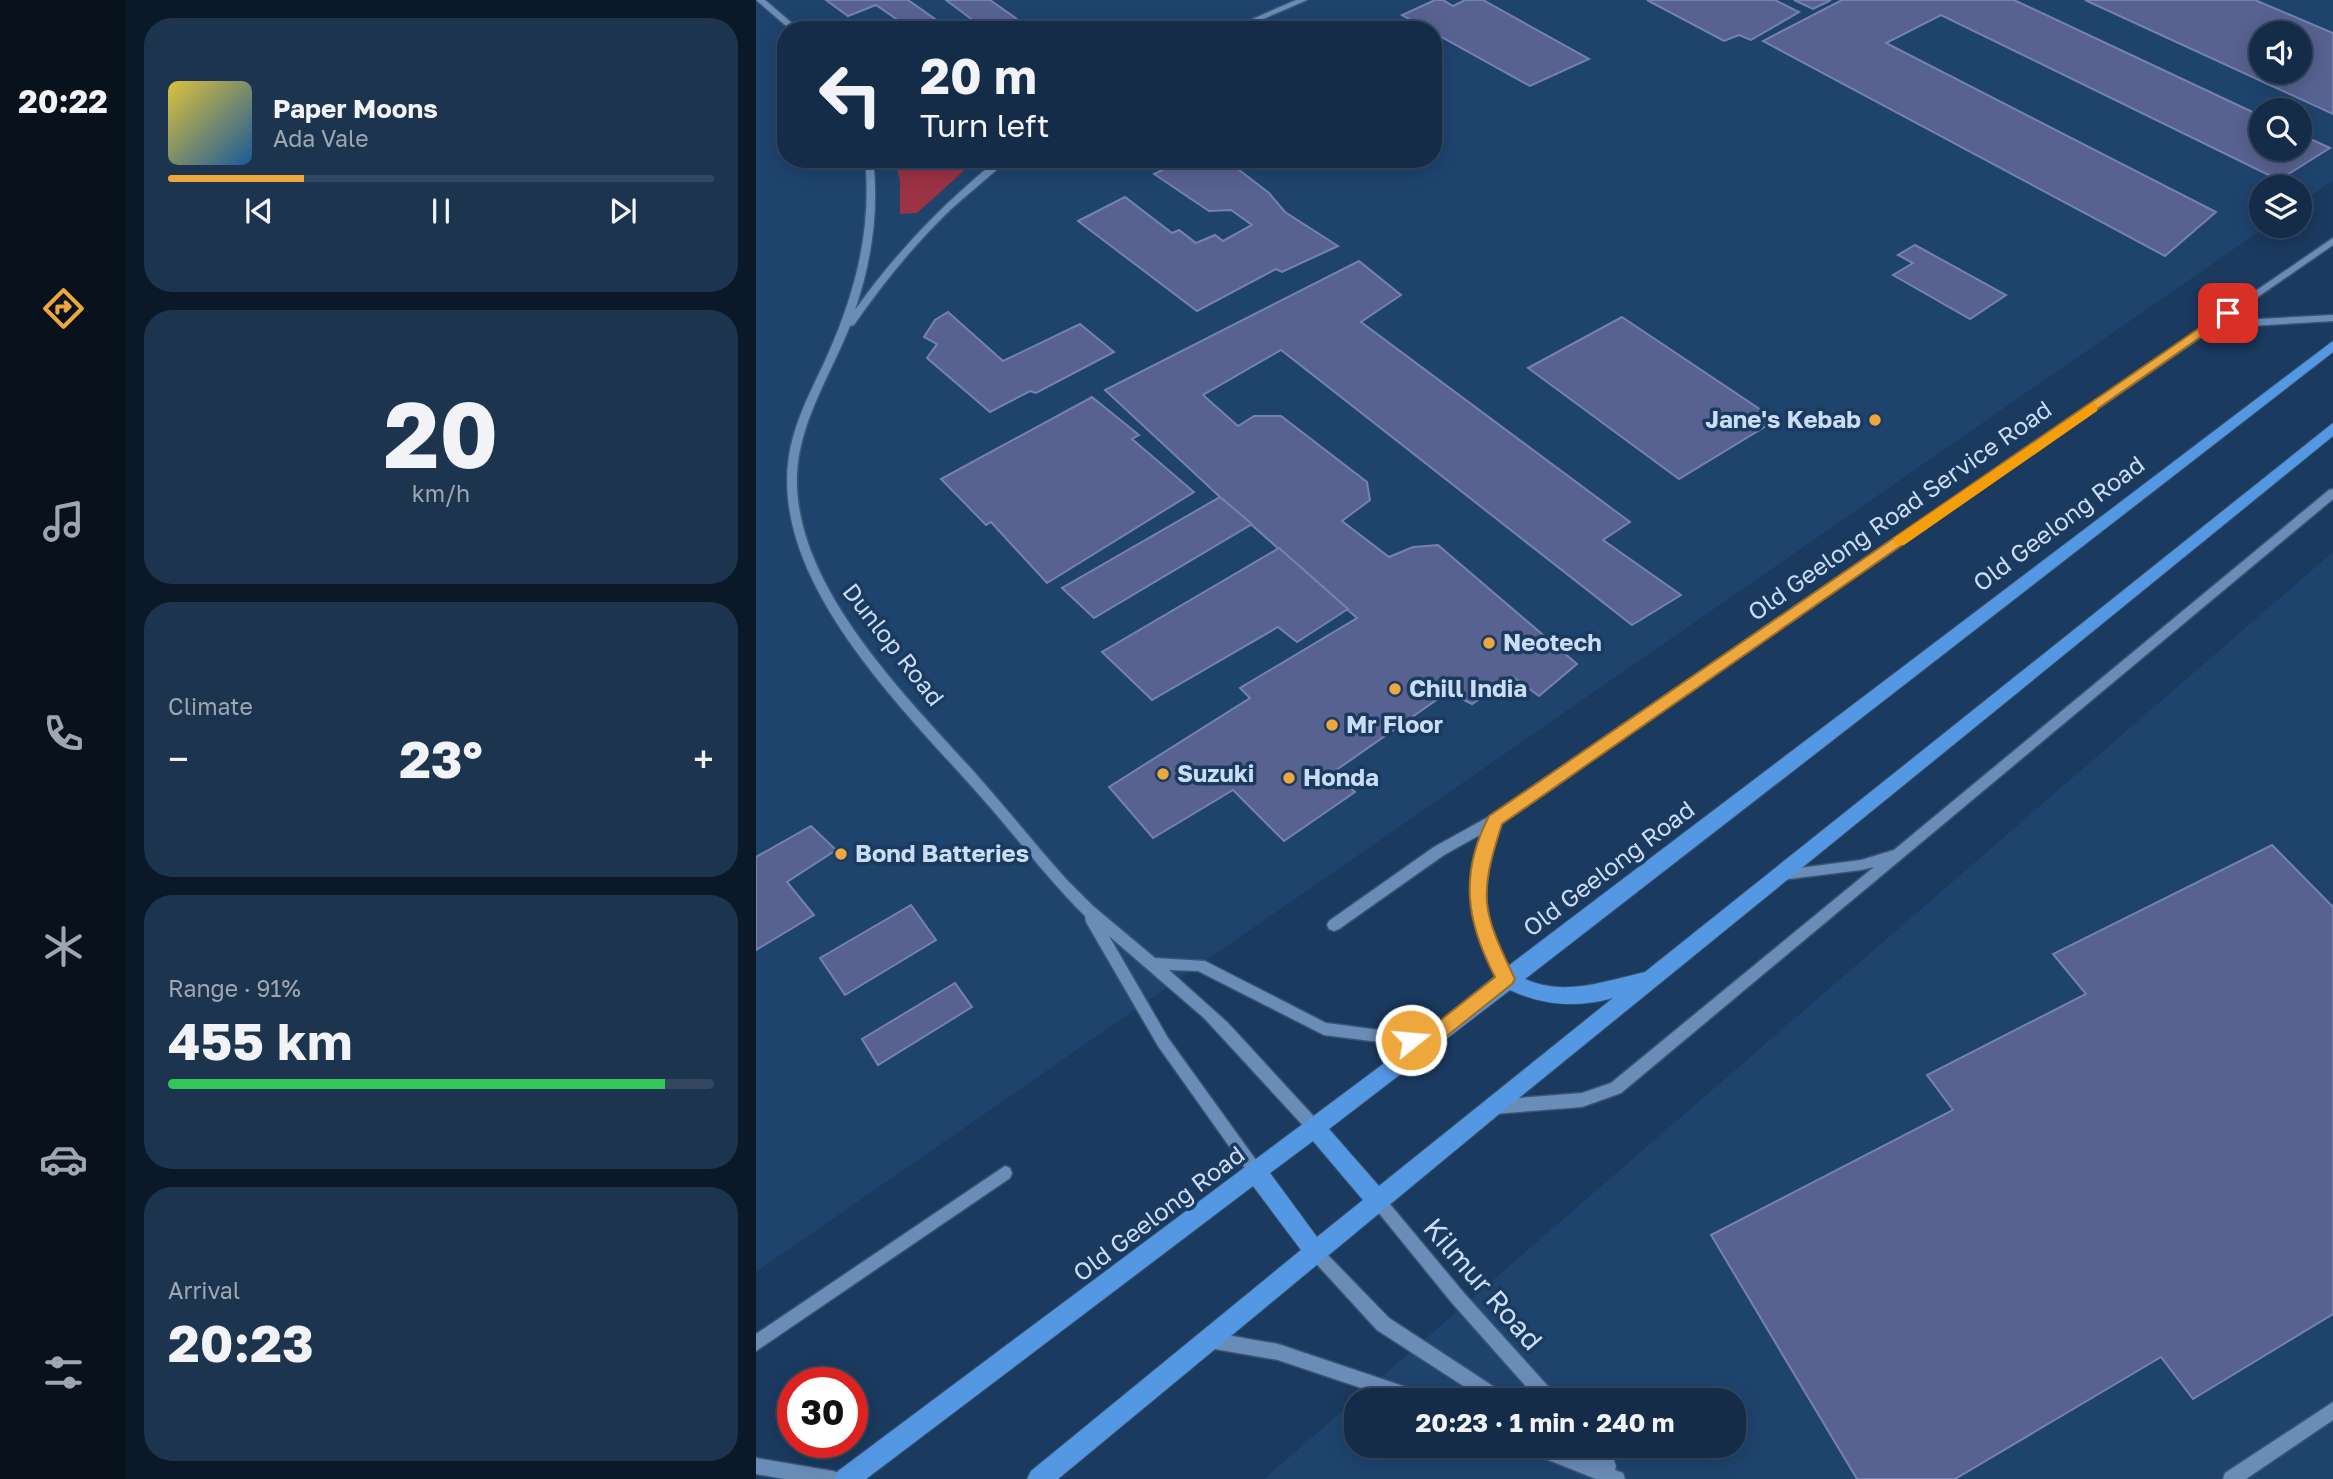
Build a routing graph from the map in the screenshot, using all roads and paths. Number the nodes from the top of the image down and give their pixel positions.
1 (760, 0) edge
2 (1303, 0) edge
3 (785, 21) edge
4 (1253, 21) edge
5 (870, 168) edge
6 (994, 168) edge
7 (2333, 241) edge
8 (2333, 318) edge
9 (2212, 325) junction
10 (839, 341) junction
11 (2333, 345) edge
12 (2333, 428) edge
13 (2333, 493) edge
14 (1495, 820) junction
15 (1901, 853) junction
16 (1780, 875) junction
17 (1086, 908) junction
18 (1334, 925) dead end
19 (1150, 964) junction
20 (1652, 978) junction
21 (1506, 979) junction
22 (1426, 1042) junction
23 (1492, 1108) junction
24 (1314, 1128) junction
25 (1256, 1172) junction
26 (1005, 1173) dead end
27 (1379, 1202) junction
28 (1316, 1252) junction
29 (1209, 1340) junction
30 (756, 1343) edge
31 (1384, 1388) edge
32 (1481, 1388) edge
33 (1538, 1388) edge
34 (2333, 1409) edge
35 (1565, 1458) edge
36 (1586, 1458) edge
37 (1600, 1458) edge
38 (756, 1466) edge
39 (833, 1479) edge
40 (846, 1479) edge
41 (1039, 1479) edge
42 (1618, 1479) edge
43 (2231, 1479) edge

1 - 3 street
2 - 4 street
5 - 10 street, Dunlop Road
6 - 10 street
7 - 9 street, Old Geelong Road Service Road
8 - 9 street
9 - 14 street, Old Geelong Road Service Road
10 - 17 street, Dunlop Road
11 - 21 main road, Old Geelong Road
12 - 16 main road
13 - 15 street
14 - 18 street, Old Geelong Road Service Road
14 - 21 street
15 - 16 street
15 - 23 street
16 - 20 main road
17 - 19 street, Dunlop Road
17 - 25 street, Dunlop Road
19 - 22 street
19 - 24 street, Dunlop Road
20 - 21 main road
20 - 23 main road
21 - 22 main road, Old Geelong Road
22 - 24 main road, Old Geelong Road
23 - 27 main road
24 - 25 main road, Old Geelong Road
24 - 27 main road
25 - 28 main road
25 - 40 main road, Old Geelong Road
26 - 30 street
27 - 28 main road
27 - 33 street, Kilmur Road
28 - 29 main road
28 - 32 street
29 - 31 street
29 - 41 main road
34 - 43 street
35 - 42 street
36 - 42 street
37 - 42 street
38 - 39 street

